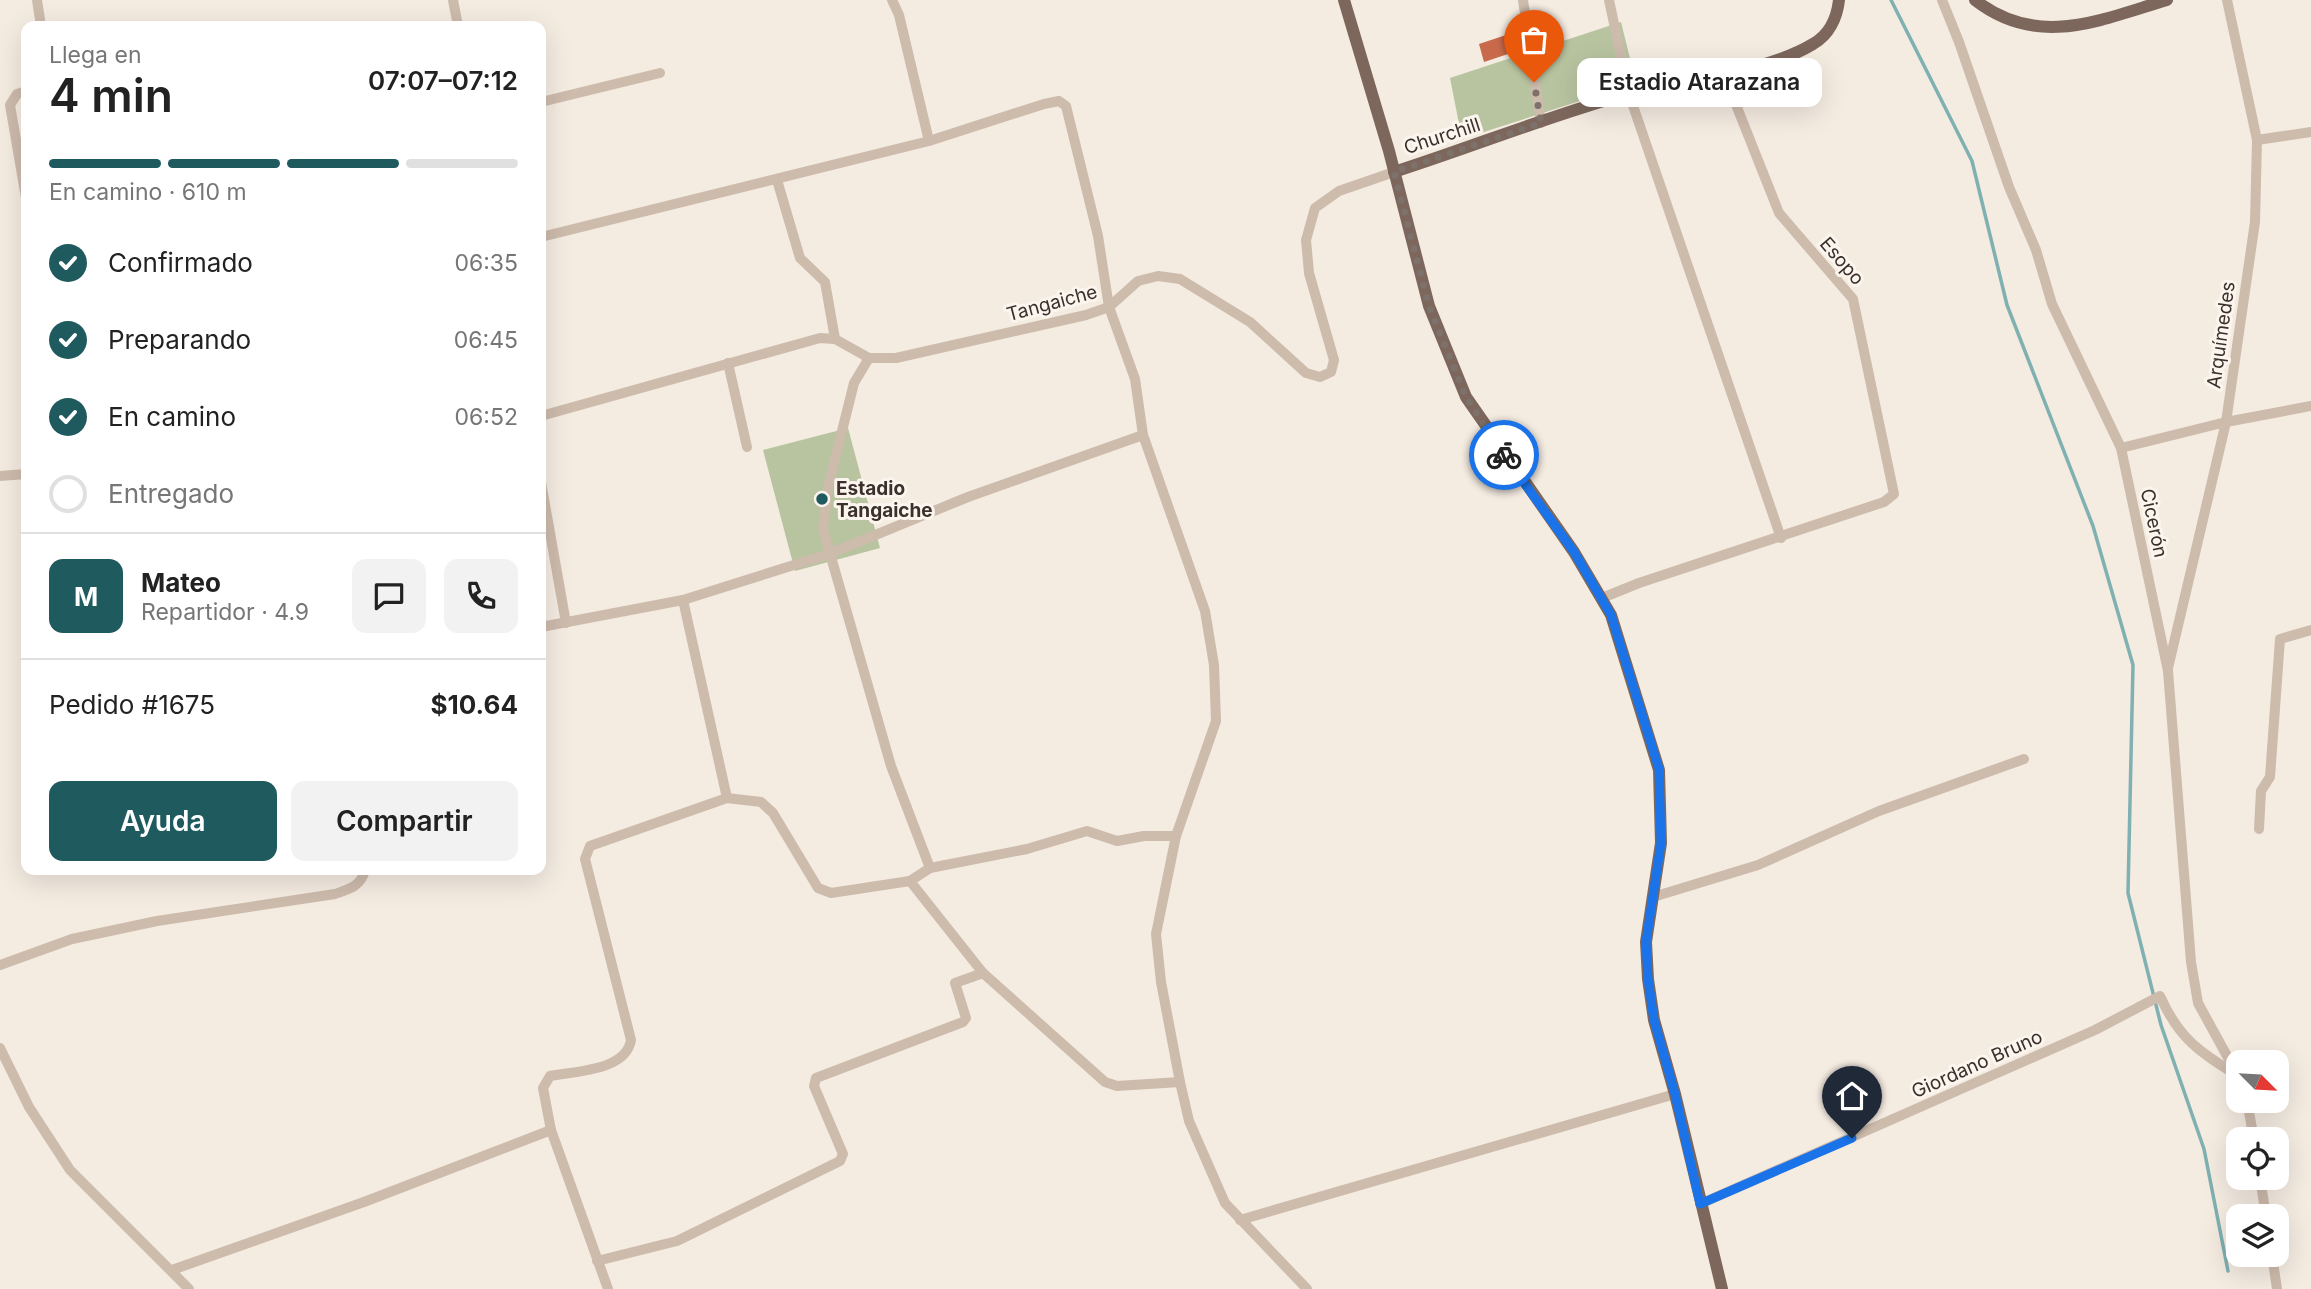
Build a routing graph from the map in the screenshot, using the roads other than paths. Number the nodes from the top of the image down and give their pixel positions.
1 (37, 0) edge
2 (453, 0) edge
3 (892, 0) edge
4 (1344, 0) edge
5 (1523, 0) edge
6 (1609, 0) edge
7 (1839, 0) edge
8 (1942, 0) edge
9 (1975, 0) edge
10 (2167, 0) edge
11 (2227, 0) edge
12 (40, 21) edge
13 (457, 21) edge
14 (1723, 72) junction
15 (660, 73) dead end
16 (21, 94) edge
17 (1629, 94) junction
18 (546, 102) edge
19 (1541, 123) junction
20 (2311, 132) edge
21 (2257, 139) junction
22 (929, 141) junction
23 (21, 169) edge
24 (1394, 172) junction
25 (777, 180) junction
26 (546, 236) edge
27 (1109, 307) junction
28 (835, 339) junction
29 (869, 358) junction
30 (728, 363) junction
31 (2311, 406) edge
32 (546, 415) edge
33 (2226, 422) junction
34 (1143, 435) junction
35 (747, 447) dead end
36 (2120, 447) junction
37 (21, 474) edge
38 (0, 476) edge
39 (546, 510) edge
40 (1781, 538) junction
41 (829, 554) junction
42 (1602, 598) junction
43 (683, 600) junction
44 (566, 623) junction
45 (546, 627) edge
46 (2311, 630) edge
47 (2168, 671) junction
48 (2024, 759) dead end
49 (727, 798) junction
50 (2259, 829) dead end
51 (1176, 836) junction
52 (930, 868) junction
53 (364, 875) edge
54 (910, 881) junction
55 (1653, 897) junction
56 (0, 965) edge
57 (983, 973) junction
58 (0, 1048) edge
59 (2226, 1054) edge
60 (2226, 1068) edge
61 (1180, 1082) junction
62 (1675, 1094) junction
63 (551, 1130) junction
64 (1700, 1204) junction
65 (1240, 1220) junction
66 (597, 1261) junction
67 (2274, 1267) edge
68 (172, 1270) junction
69 (189, 1289) edge
70 (608, 1289) edge
71 (1307, 1289) edge
72 (1722, 1289) edge
73 (2277, 1289) edge

1 - 12 street
2 - 13 street
3 - 22 street
4 - 24 main road
5 - 19 street
6 - 17 street
7 - 14 main road, Churchill
8 - 36 street, Cicerón
9 - 10 main road
11 - 21 street, Arquímedes
14 - 17 main road, Churchill
14 - 40 street, Esopo
15 - 18 street
16 - 23 street
17 - 19 main road, Churchill
17 - 40 street
19 - 24 main road, Churchill
20 - 21 street
21 - 33 street, Arquímedes
22 - 25 street
22 - 27 street
24 - 27 street, Tangaiche
24 - 42 main road
25 - 26 street
25 - 28 street
27 - 29 street, Tangaiche
27 - 34 street
28 - 29 street
28 - 30 street
29 - 41 street
30 - 32 street
30 - 35 street
31 - 33 street
33 - 36 street
33 - 47 street, Arquímedes
34 - 41 street
34 - 51 street
36 - 47 street, Cicerón
37 - 38 street
39 - 44 street
40 - 42 street
41 - 43 street
41 - 52 street
42 - 55 main road
43 - 44 street
43 - 49 street
44 - 45 street
46 - 50 street
47 - 59 street, Cicerón
48 - 55 street
49 - 54 street
49 - 63 street
51 - 52 street
51 - 61 street
52 - 54 street
53 - 56 street
54 - 57 street
55 - 62 main road
57 - 61 street
57 - 66 street
58 - 68 street
60 - 64 street, Giordano Bruno
61 - 65 street
62 - 64 main road
62 - 65 street
63 - 66 street
63 - 68 street
64 - 72 main road
65 - 71 street
66 - 70 street
67 - 73 street
68 - 69 street

